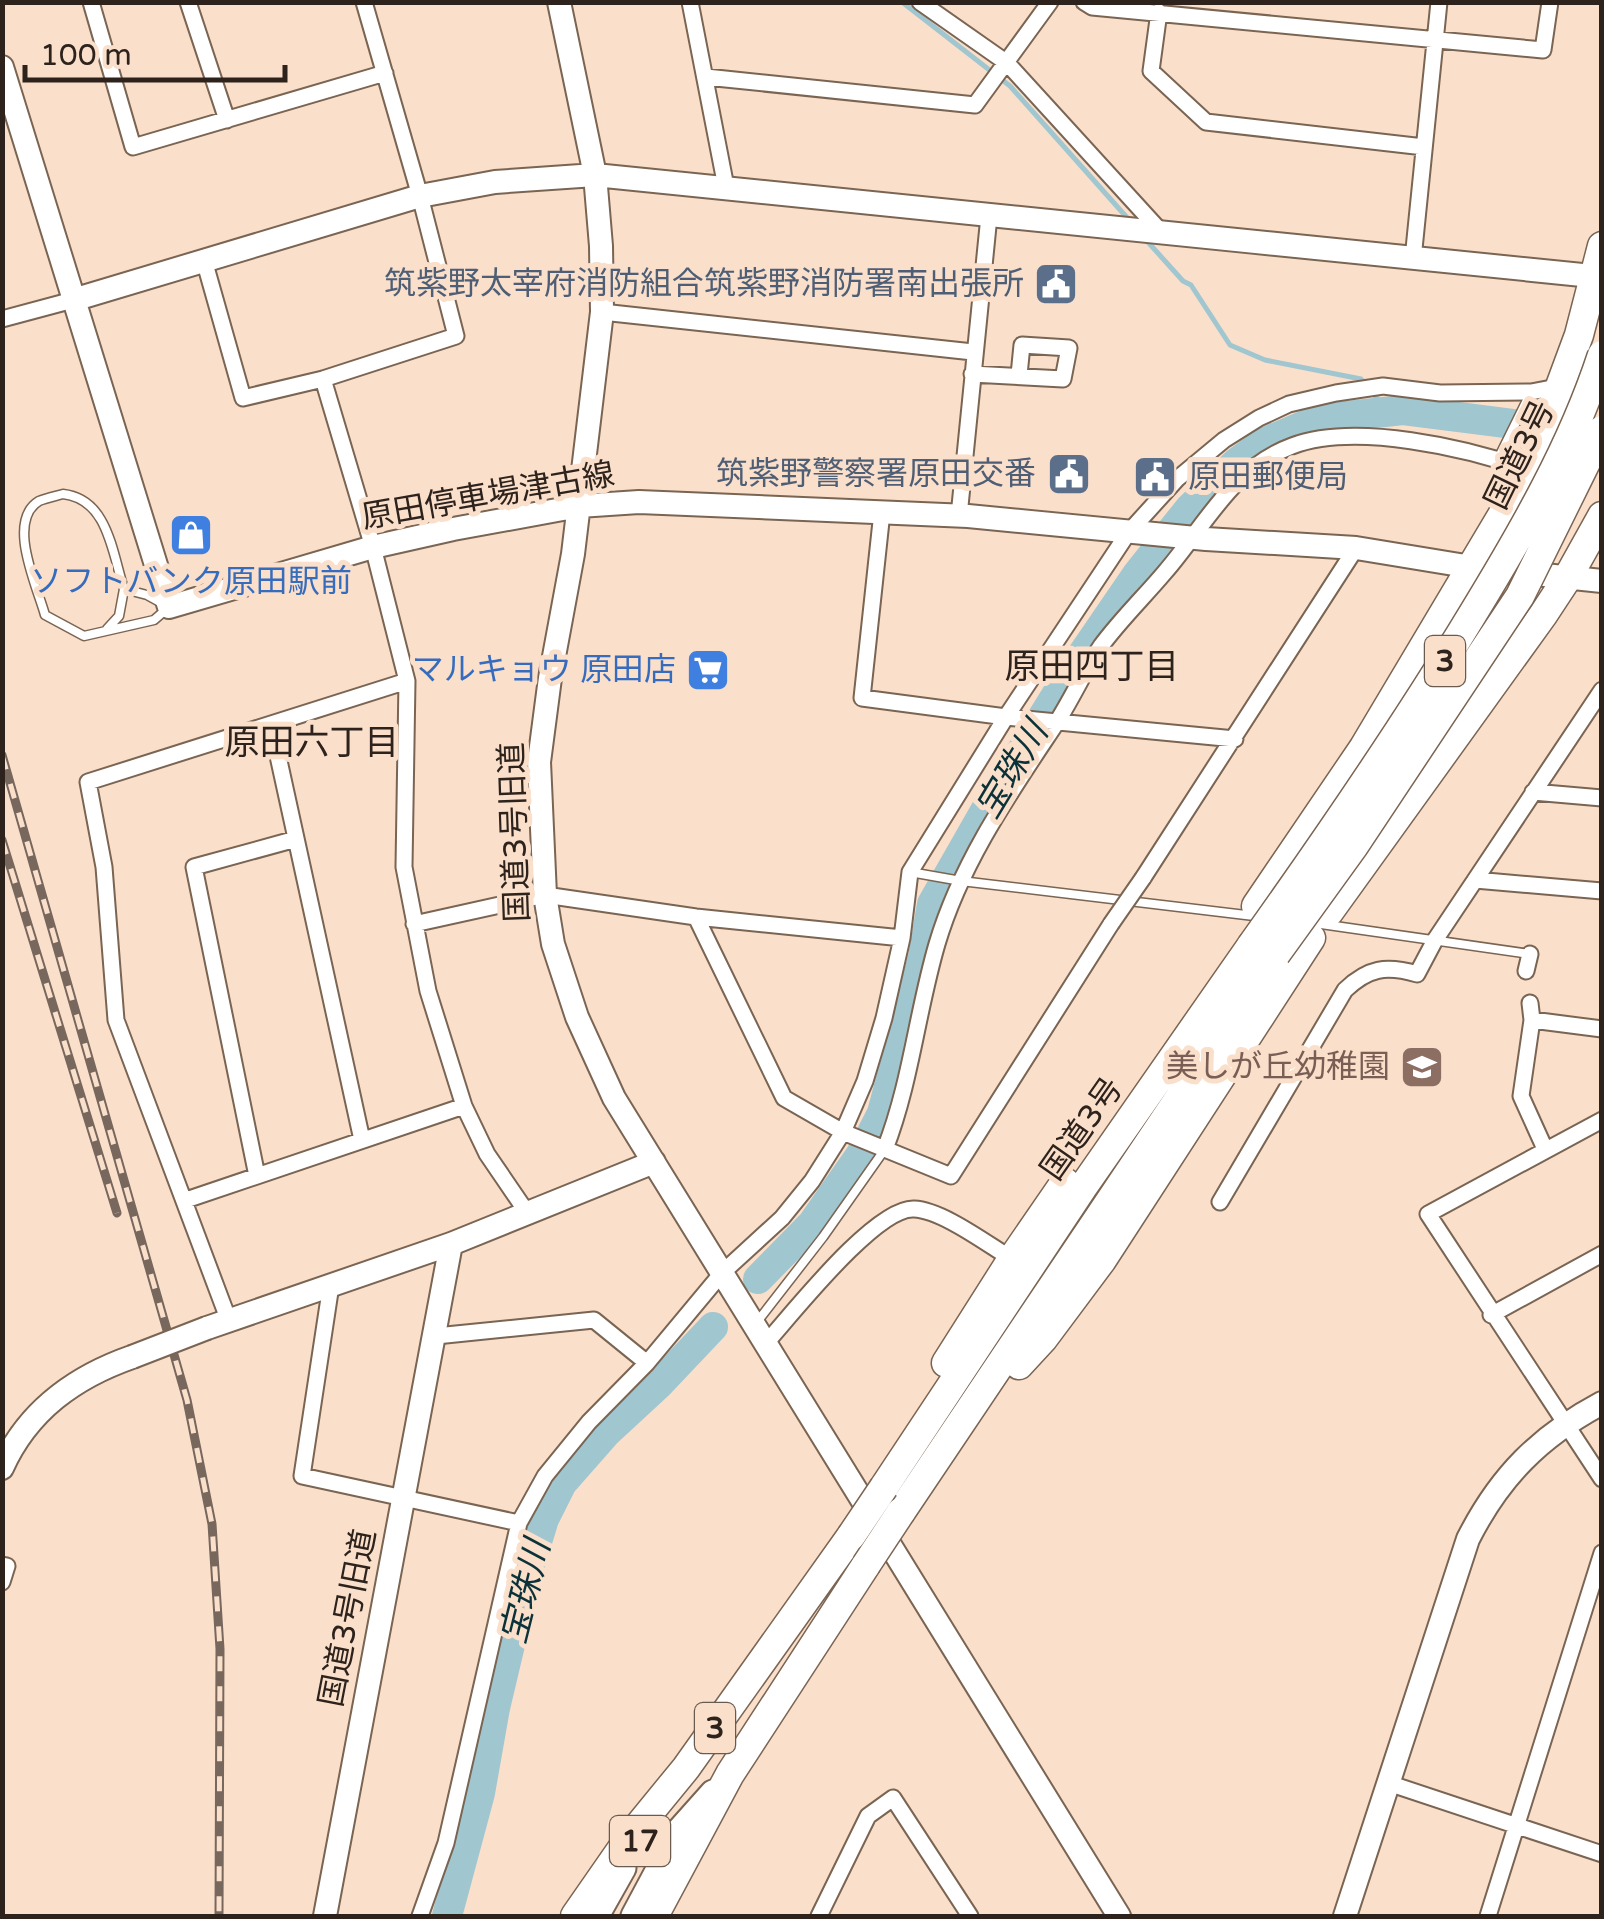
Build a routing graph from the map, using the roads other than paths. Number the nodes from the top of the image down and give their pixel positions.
1 (92, 2) edge
2 (188, 2) edge
3 (364, 2) edge
4 (559, 2) edge
5 (690, 2) edge
6 (920, 2) edge
7 (1050, 2) edge
8 (1084, 2) edge
9 (1439, 2) edge
10 (1550, 2) edge
11 (1159, 12) junction
12 (1435, 41) junction
13 (1007, 63) junction
14 (2, 67) edge
15 (385, 73) junction
16 (706, 77) junction
17 (227, 120) junction
18 (1424, 147) junction
19 (595, 175) junction
20 (726, 187) junction
21 (420, 196) junction
22 (989, 216) junction
23 (1164, 235) junction
24 (1602, 246) edge
25 (204, 260) junction
26 (1412, 260) junction
27 (1598, 276) edge
28 (74, 300) junction
29 (602, 312) junction
30 (1602, 315) edge
31 (2, 318) edge
32 (974, 352) junction
33 (1602, 355) edge
34 (972, 374) junction
35 (1019, 375) dead end
36 (323, 379) junction
37 (1548, 393) junction
38 (1602, 430) edge
39 (1498, 459) junction
40 (1534, 459) junction
41 (580, 506) junction
42 (882, 512) junction
43 (959, 516) junction
44 (1531, 516) junction
45 (1602, 516) edge
46 (1128, 533) junction
47 (1191, 538) junction
48 (372, 547) junction
49 (1356, 548) junction
50 (1471, 568) junction
51 (1568, 577) junction
52 (1602, 581) edge
53 (124, 589) junction
54 (169, 606) junction
55 (105, 631) junction
56 (407, 681) junction
57 (1602, 690) edge
58 (1006, 717) junction
59 (1057, 722) junction
60 (271, 724) junction
61 (1235, 739) junction
62 (1533, 792) junction
63 (1602, 798) edge
64 (296, 839) junction
65 (910, 872) junction
66 (1475, 880) junction
67 (961, 882) junction
68 (1602, 892) edge
69 (545, 895) junction
70 (696, 917) junction
71 (414, 924) junction
72 (902, 938) junction
73 (1434, 940) junction
74 (1255, 945) junction
75 (1530, 954) joint
76 (1526, 971) dead end
77 (1530, 1003) dead end
78 (1532, 1020) junction
79 (1602, 1029) edge
80 (464, 1106) junction
81 (1602, 1120) edge
82 (843, 1132) junction
83 (362, 1140) junction
84 (886, 1149) junction
85 (1546, 1149) junction
86 (654, 1162) junction
87 (257, 1176) junction
88 (186, 1200) junction
89 (1220, 1202) dead end
90 (528, 1214) junction
91 (452, 1244) junction
92 (1602, 1254) edge
93 (1012, 1259) junction
94 (722, 1272) junction
95 (331, 1285) junction
96 (1492, 1315) junction
97 (218, 1325) junction
98 (761, 1333) junction
99 (436, 1336) junction
100 (647, 1363) junction
101 (1602, 1403) edge
102 (1564, 1423) junction
103 (962, 1425) junction
104 (5, 1453) edge
105 (904, 1458) junction
106 (1602, 1479) edge
107 (403, 1500) junction
108 (518, 1523) junction
109 (1602, 1553) edge
110 (2, 1565) edge
111 (2, 1582) edge
112 (686, 1768) junction
113 (730, 1774) junction
114 (1388, 1783) junction
115 (1518, 1826) junction
116 (1602, 1854) edge
117 (822, 1910) edge
118 (325, 1916) edge
119 (420, 1916) edge
120 (575, 1916) edge
121 (596, 1916) edge
122 (634, 1916) edge
123 (654, 1916) edge
124 (839, 1916) edge
125 (970, 1916) edge
126 (1120, 1916) edge
127 (1346, 1916) edge
128 (1488, 1916) edge

1 - 17 street
2 - 17 street
3 - 15 street
4 - 19 street, 国道3号旧道
5 - 16 street
6 - 13 street
7 - 13 street
8 - 11 street
9 - 12 street
10 - 12 street
11 - 12 street
11 - 18 street
12 - 18 street
13 - 16 street
13 - 23 street
14 - 28 street
15 - 17 street
15 - 21 street
16 - 20 street
18 - 26 street
19 - 20 street
19 - 21 street
19 - 29 street, 国道3号旧道
20 - 22 street
21 - 25 street
21 - 36 street
22 - 23 street
22 - 32 street
23 - 26 street
24 - 27 highway
25 - 28 street
25 - 36 street
26 - 27 street
27 - 37 highway
28 - 31 street
28 - 54 street
29 - 32 street
29 - 41 street, 国道3号旧道
30 - 44 highway, bridge
32 - 34 street
33 - 44 highway, 国道3号 / 3, bridge
34 - 35 street
34 - 43 street
36 - 48 street
37 - 39 lane
37 - 40 highway
37 - 46 street
38 - 74 highway, 国道3号 / 3, bridge
39 - 40 street
39 - 47 street
40 - 50 highway
41 - 42 street, 原田停車場津古線
41 - 48 street, 原田停車場津古線
41 - 69 street, 国道3号旧道
42 - 43 street, 原田停車場津古線
42 - 58 street
43 - 46 street, 原田停車場津古線
44 - 74 highway, 国道3号 / 3, bridge
45 - 51 highway
46 - 47 street, 原田停車場津古線
46 - 58 street
47 - 49 street, 原田停車場津古線
47 - 59 street
48 - 54 street, 原田停車場津古線
48 - 56 street
49 - 50 street, 原田停車場津古線
49 - 61 street
50 - 51 street, 原田停車場津古線
50 - 74 highway
51 - 52 street, 原田停車場津古線
51 - 103 highway
53 - 54 lane
53 - 55 lane
53 - 55 lane
54 - 55 lane
56 - 60 street
56 - 71 street
57 - 62 street
58 - 59 street
58 - 65 street
59 - 61 street
59 - 67 street
60 - 64 street
60 - 88 street
61 - 84 street, bridge
62 - 63 street
62 - 66 street
64 - 83 street
64 - 87 street
65 - 67 lane
65 - 72 street
66 - 68 street
66 - 73 street
67 - 73 lane
67 - 84 street
69 - 70 street
69 - 71 street
69 - 86 street, 国道3号旧道
70 - 72 street
70 - 82 street
71 - 80 street
72 - 82 street
73 - 75 lane
73 - 89 street
74 - 93 highway
74 - 103 highway, 国道3号 / 3
74 - 105 highway, 国道3号 / 3
75 - 76 street
77 - 78 street
78 - 79 street
78 - 85 street
80 - 83 street
80 - 90 street
81 - 85 street
82 - 84 street
82 - 94 street
83 - 87 street
84 - 98 lane
85 - 96 street
86 - 90 street
86 - 94 street, 国道3号旧道
87 - 88 street
88 - 97 street
90 - 91 street
91 - 95 street
91 - 99 street, 国道3号旧道
92 - 96 street
93 - 98 street
93 - 105 highway
94 - 98 street, 国道3号旧道
94 - 100 street
95 - 97 street
95 - 107 street
96 - 102 street
97 - 104 street, bridge
98 - 126 street, 国道3号旧道
99 - 100 street
99 - 107 street, 国道3号旧道
100 - 108 street
101 - 102 street
102 - 106 street
102 - 114 street
103 - 113 highway, 国道3号 / 3, bridge
105 - 112 highway, 国道3号 / 3, bridge
107 - 108 street
107 - 118 street, 国道3号旧道
108 - 119 street
109 - 115 street
110 - 111 street
112 - 120 highway, 国道3号 / 3
112 - 121 main road, 17
113 - 122 main road, 17
113 - 123 highway, 国道3号 / 3
114 - 115 street
114 - 127 street
115 - 116 street
115 - 128 street
117 - 124 street
117 - 125 street

